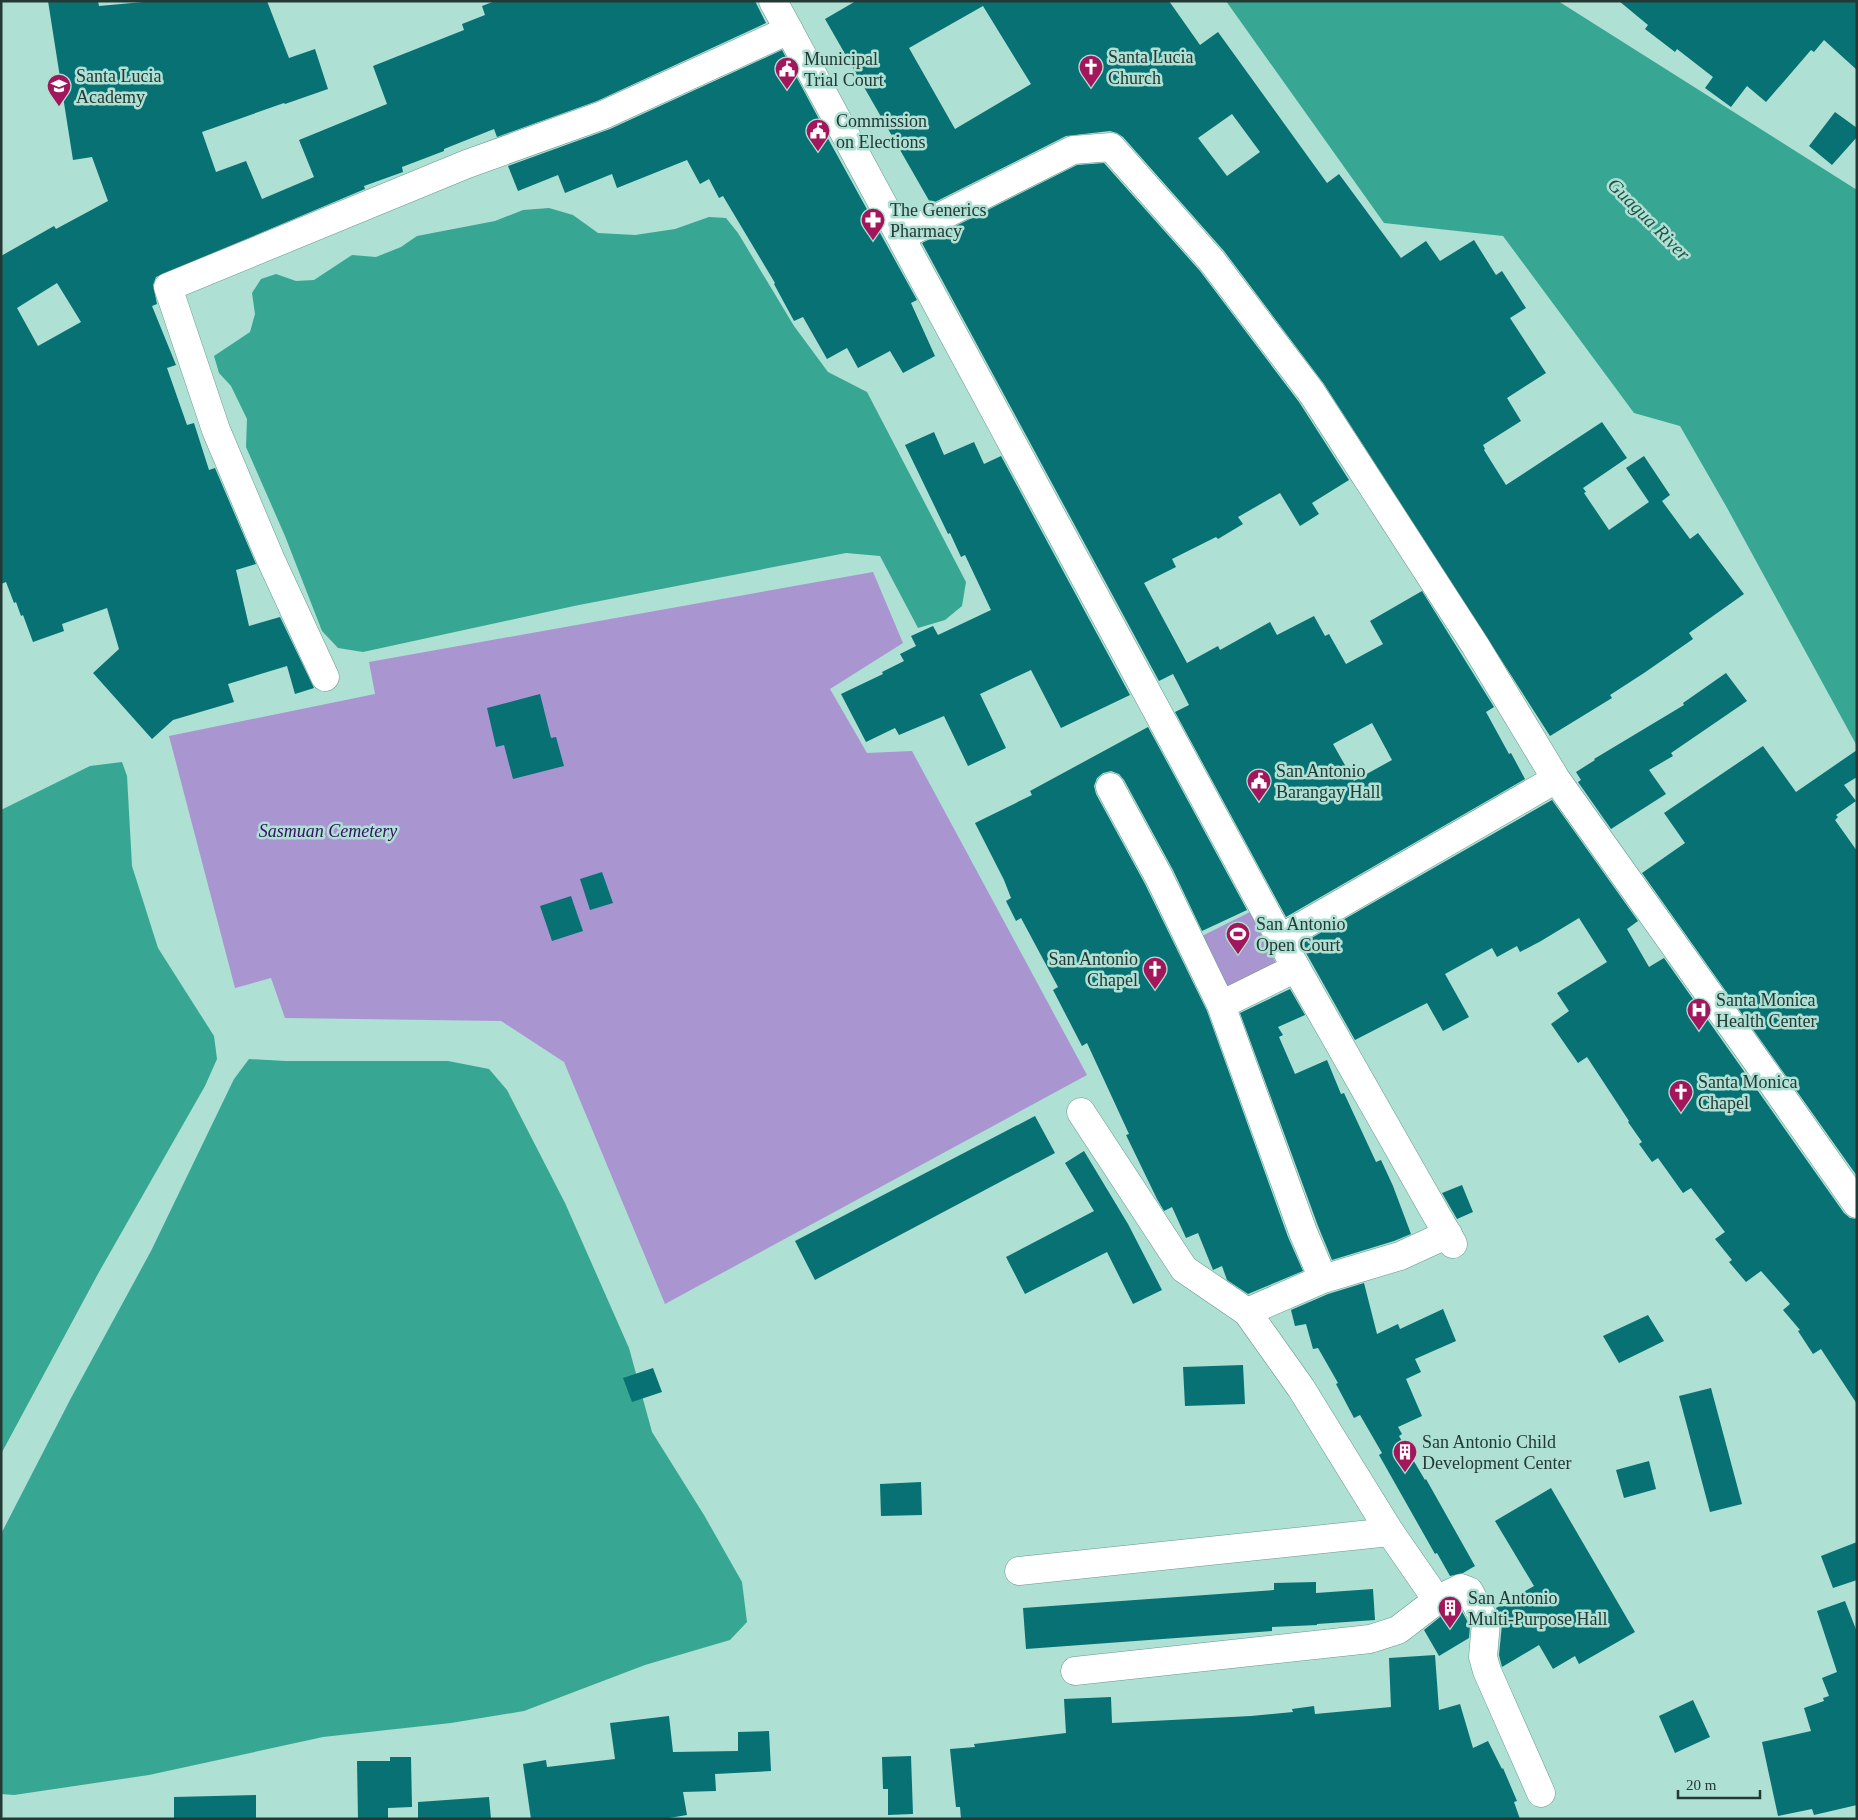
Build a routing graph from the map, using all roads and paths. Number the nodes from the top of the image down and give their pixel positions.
1 (773, 1) edge
2 (789, 30) junction
3 (902, 236) junction
4 (325, 677) dead end
5 (1556, 779) junction
6 (1110, 788) dead end
7 (1281, 938) junction
8 (1296, 968) junction
9 (1221, 1005) junction
10 (1081, 1112) dead end
11 (1857, 1204) edge
12 (1323, 1279) junction
13 (1246, 1312) junction
14 (1390, 1532) junction
15 (1018, 1571) dead end
16 (1437, 1600) junction
17 (1075, 1671) dead end
18 (1541, 1793) dead end

1 - 2 street
2 - 3 street
2 - 4 street
3 - 5 street
3 - 7 street
5 - 7 street
5 - 11 street
6 - 9 street
7 - 8 street
8 - 9 street
8 - 12 street
9 - 12 street
10 - 13 street
12 - 13 street
13 - 14 street
14 - 15 street
14 - 16 street
16 - 17 street
16 - 18 street

